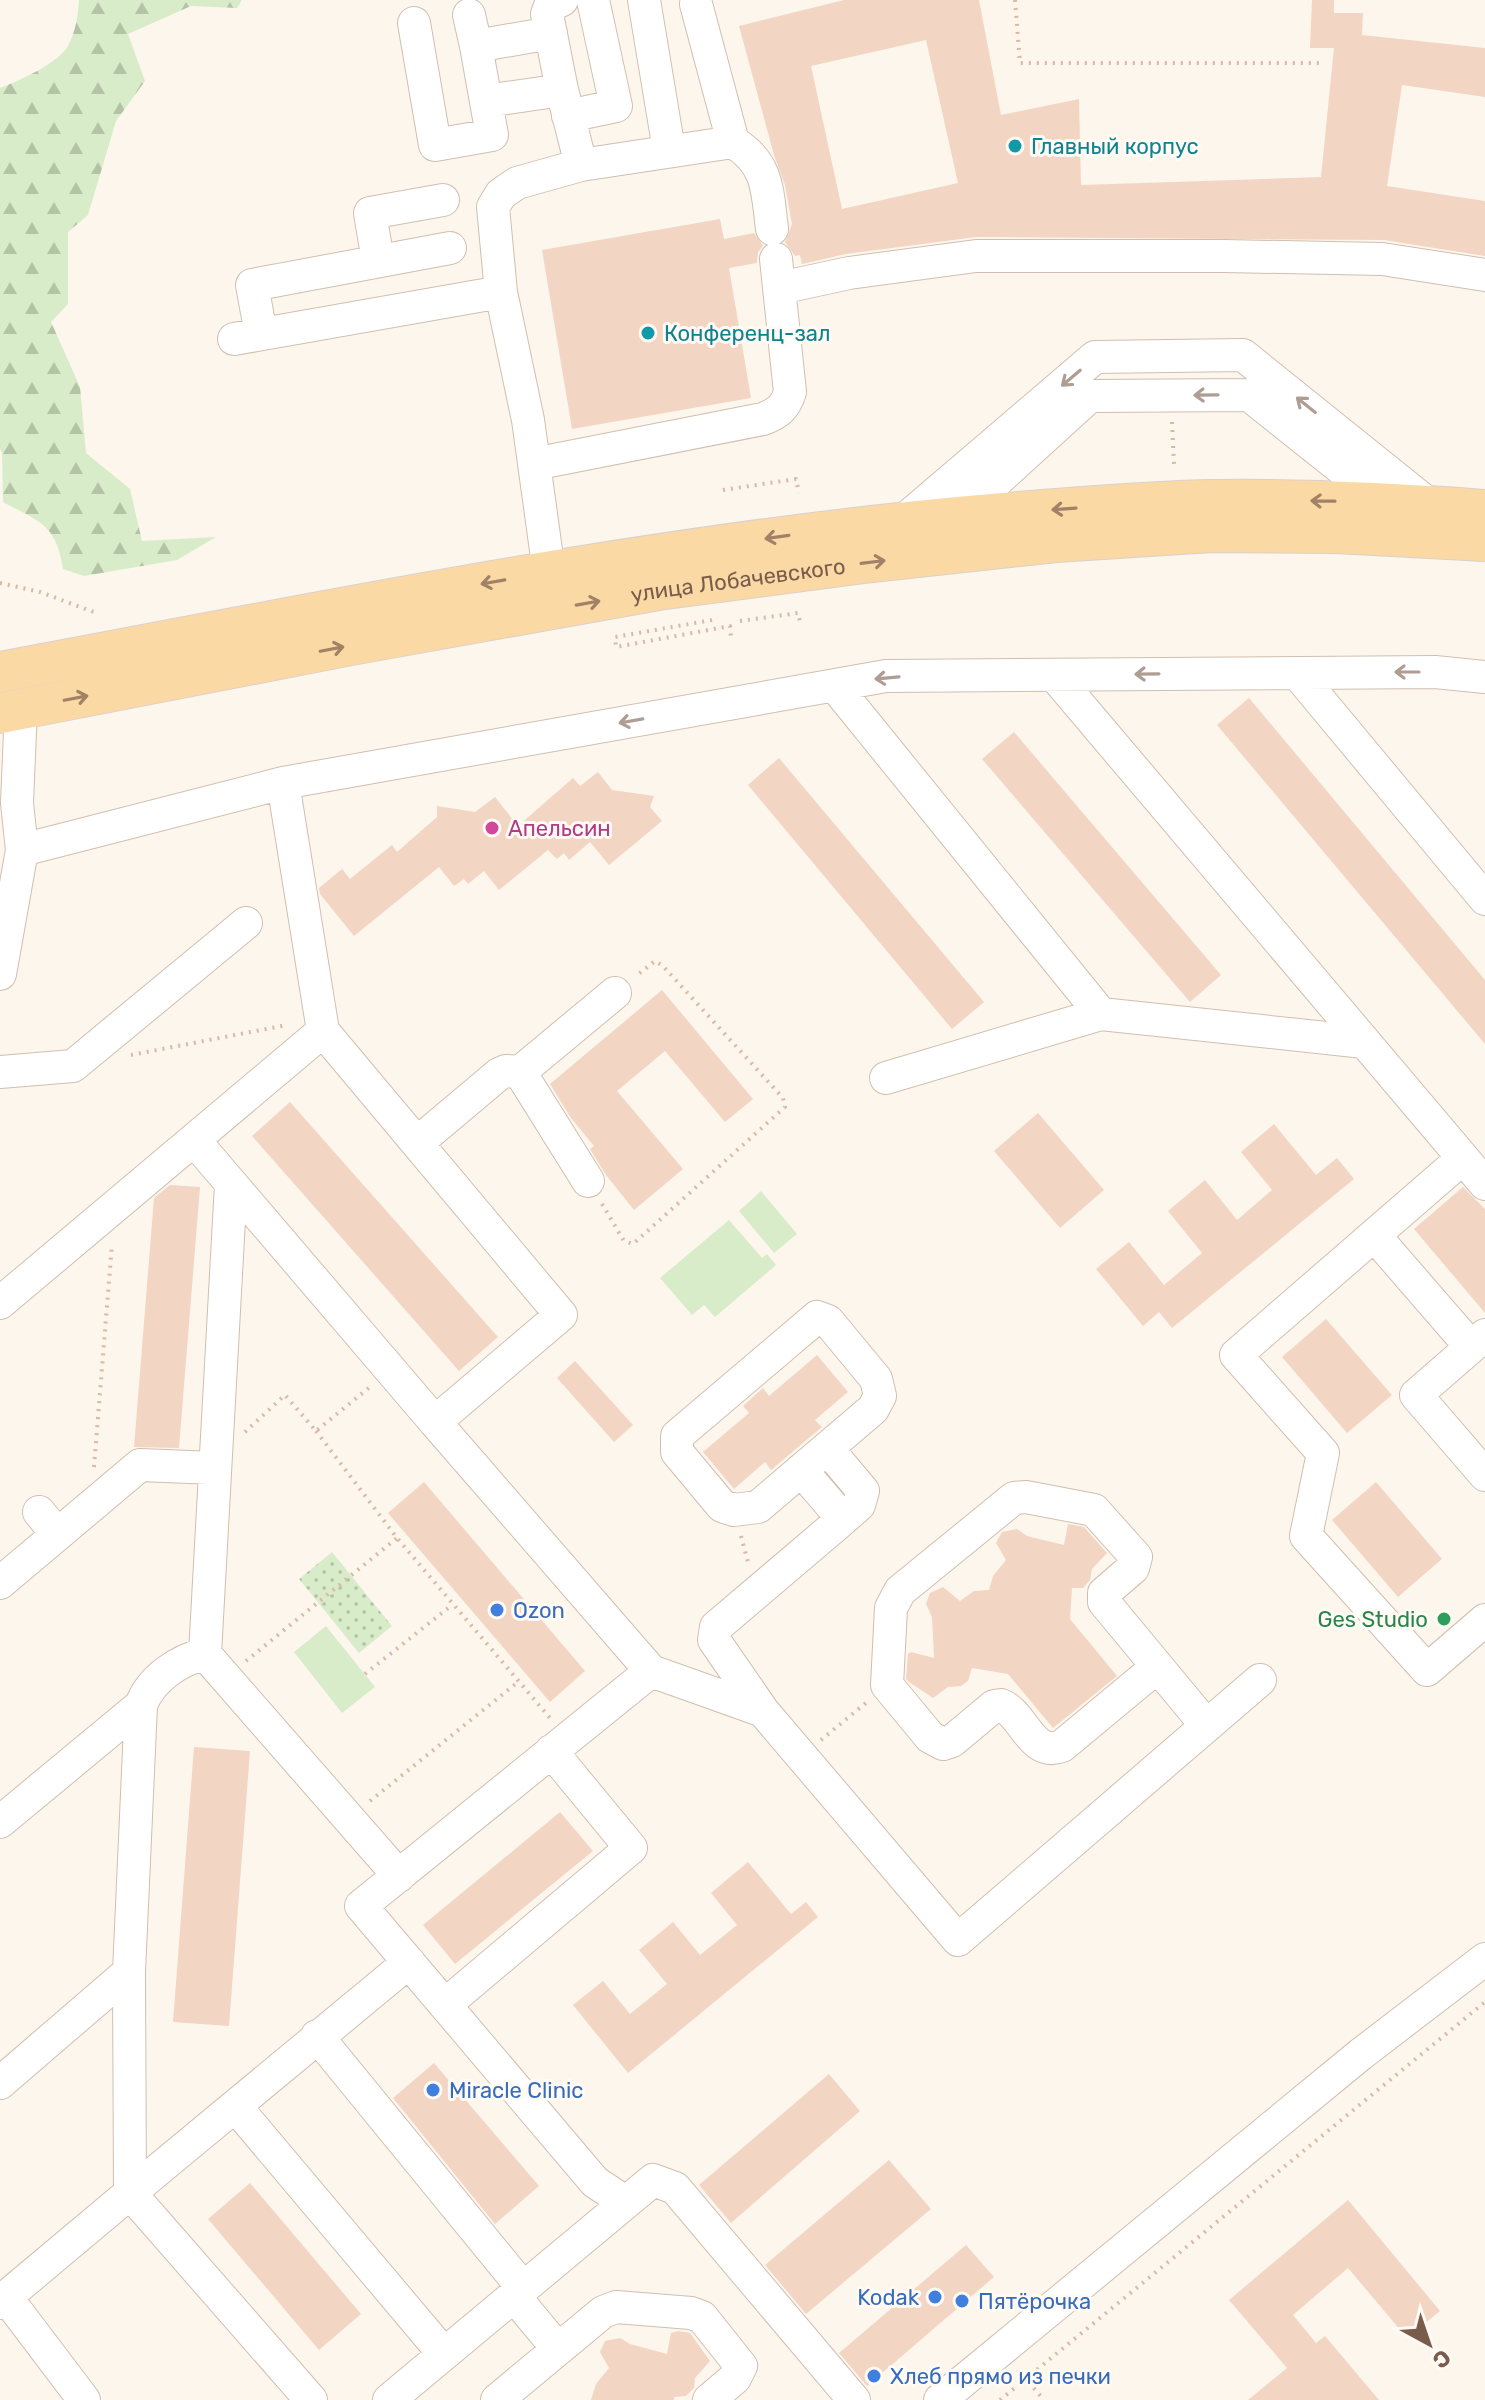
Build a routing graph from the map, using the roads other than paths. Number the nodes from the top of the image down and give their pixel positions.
1 (562, 0) edge
2 (593, 0) edge
3 (644, 0) edge
4 (700, 1) edge
5 (414, 23) dead end
6 (551, 33) junction
7 (486, 101) junction
8 (565, 103) junction
9 (733, 142) junction
10 (669, 150) junction
11 (581, 165) junction
12 (443, 200) dead end
13 (776, 259) junction
14 (378, 261) junction
15 (1485, 275) edge
16 (501, 292) junction
17 (438, 303) junction
18 (534, 464) junction
19 (1386, 504) junction
20 (1432, 507) junction
21 (1485, 510) edge
22 (957, 517) junction
23 (902, 522) junction
24 (1485, 541) edge
25 (549, 572) junction
26 (0, 672) edge
27 (1297, 673) junction
28 (1054, 675) junction
29 (1485, 677) edge
30 (835, 686) junction
31 (11, 711) edge
32 (283, 783) junction
33 (22, 850) junction
34 (1485, 899) edge
35 (246, 923) dead end
36 (0, 974) edge
37 (615, 993) road end
38 (1101, 1014) junction
39 (311, 1027) junction
40 (1364, 1042) junction
41 (0, 1072) edge
42 (520, 1072) junction
43 (886, 1078) dead end
44 (194, 1140) junction
45 (417, 1143) junction
46 (1463, 1158) junction
47 (588, 1181) road end
48 (231, 1184) junction
49 (1485, 1184) edge
50 (1374, 1235) junction
51 (0, 1303) edge
52 (1478, 1341) edge
53 (435, 1422) junction
54 (827, 1448) junction
55 (215, 1464) junction
56 (801, 1470) junction
57 (1485, 1475) edge
58 (843, 1519) junction
59 (0, 1583) edge
60 (1485, 1620) edge
61 (215, 1665) junction
62 (1157, 1667) junction
63 (651, 1671) junction
64 (1260, 1680) dead end
65 (141, 1705) junction
66 (763, 1711) junction
67 (1206, 1725) junction
68 (560, 1745) junction
69 (0, 1822) edge
70 (399, 1876) junction
71 (1485, 1959) edge
72 (409, 1962) junction
73 (129, 1972) junction
74 (446, 2004) junction
75 (317, 2036) junction
76 (0, 2083) edge
77 (236, 2107) junction
78 (130, 2193) junction
79 (625, 2202) junction
80 (518, 2292) junction
81 (3, 2300) edge
82 (558, 2349) junction
83 (444, 2354) junction
84 (957, 2395) edge
85 (851, 2399) edge
86 (84, 2400) edge
87 (311, 2400) edge
88 (389, 2400) edge
89 (497, 2400) edge
90 (709, 2400) edge

1 - 6 street
2 - 8 street
3 - 10 street
4 - 9 street
5 - 7 street
6 - 7 street
6 - 8 street
7 - 8 street
8 - 11 street
9 - 10 street
9 - 13 street
10 - 11 street
11 - 16 street
12 - 14 street
13 - 15 street
13 - 18 street
14 - 17 street
14 - 17 street
16 - 17 street
16 - 18 street
18 - 25 street
19 - 20 main road, улица Лобачевского
19 -> 22 main road, улица Лобачевского
19 -> 22 street
20 - 21 main road, улица Лобачевского
20 -> 23 street
22 - 23 main road, улица Лобачевского
23 -> 25 main road, улица Лобачевского
31 -> 24 main road, улица Лобачевского
25 -> 26 main road, улица Лобачевского
27 -> 28 street
29 -> 27 street
27 - 34 street
28 -> 30 street
28 - 40 street
30 -> 32 street
30 - 38 street
31 - 33 street
32 - 33 street
32 - 39 street
33 - 36 street
35 - 41 street
37 - 42 street
38 - 40 street
38 - 43 street
39 - 44 street
39 - 45 street
40 - 46 street
42 - 45 street
42 - 47 street
44 - 48 street
44 - 51 street
45 - 53 street
46 - 49 street
46 - 50 street
48 - 53 street
48 - 55 street
50 - 52 street
50 - 60 street
52 - 57 street
53 - 63 street
54 - 56 street
54 - 56 street
54 - 58 street
55 - 59 street
55 - 61 street
56 - 58 street
58 - 66 street
61 - 65 street
61 - 70 street
62 - 62 street
62 - 67 street
63 - 66 street
63 - 68 street
64 - 67 street
65 - 69 street
65 - 73 street
66 - 67 street
68 - 70 street
68 - 74 street
70 - 72 street
71 - 84 street
72 - 74 street
72 - 75 street
73 - 76 street
73 - 78 street
74 - 79 street
75 - 77 street
75 - 80 street
77 - 78 street
77 - 83 street
78 - 81 street
78 - 87 street
79 - 80 street
79 - 85 street
80 - 82 street
80 - 83 street
81 - 86 street
82 - 89 street
82 - 90 street
83 - 88 street

